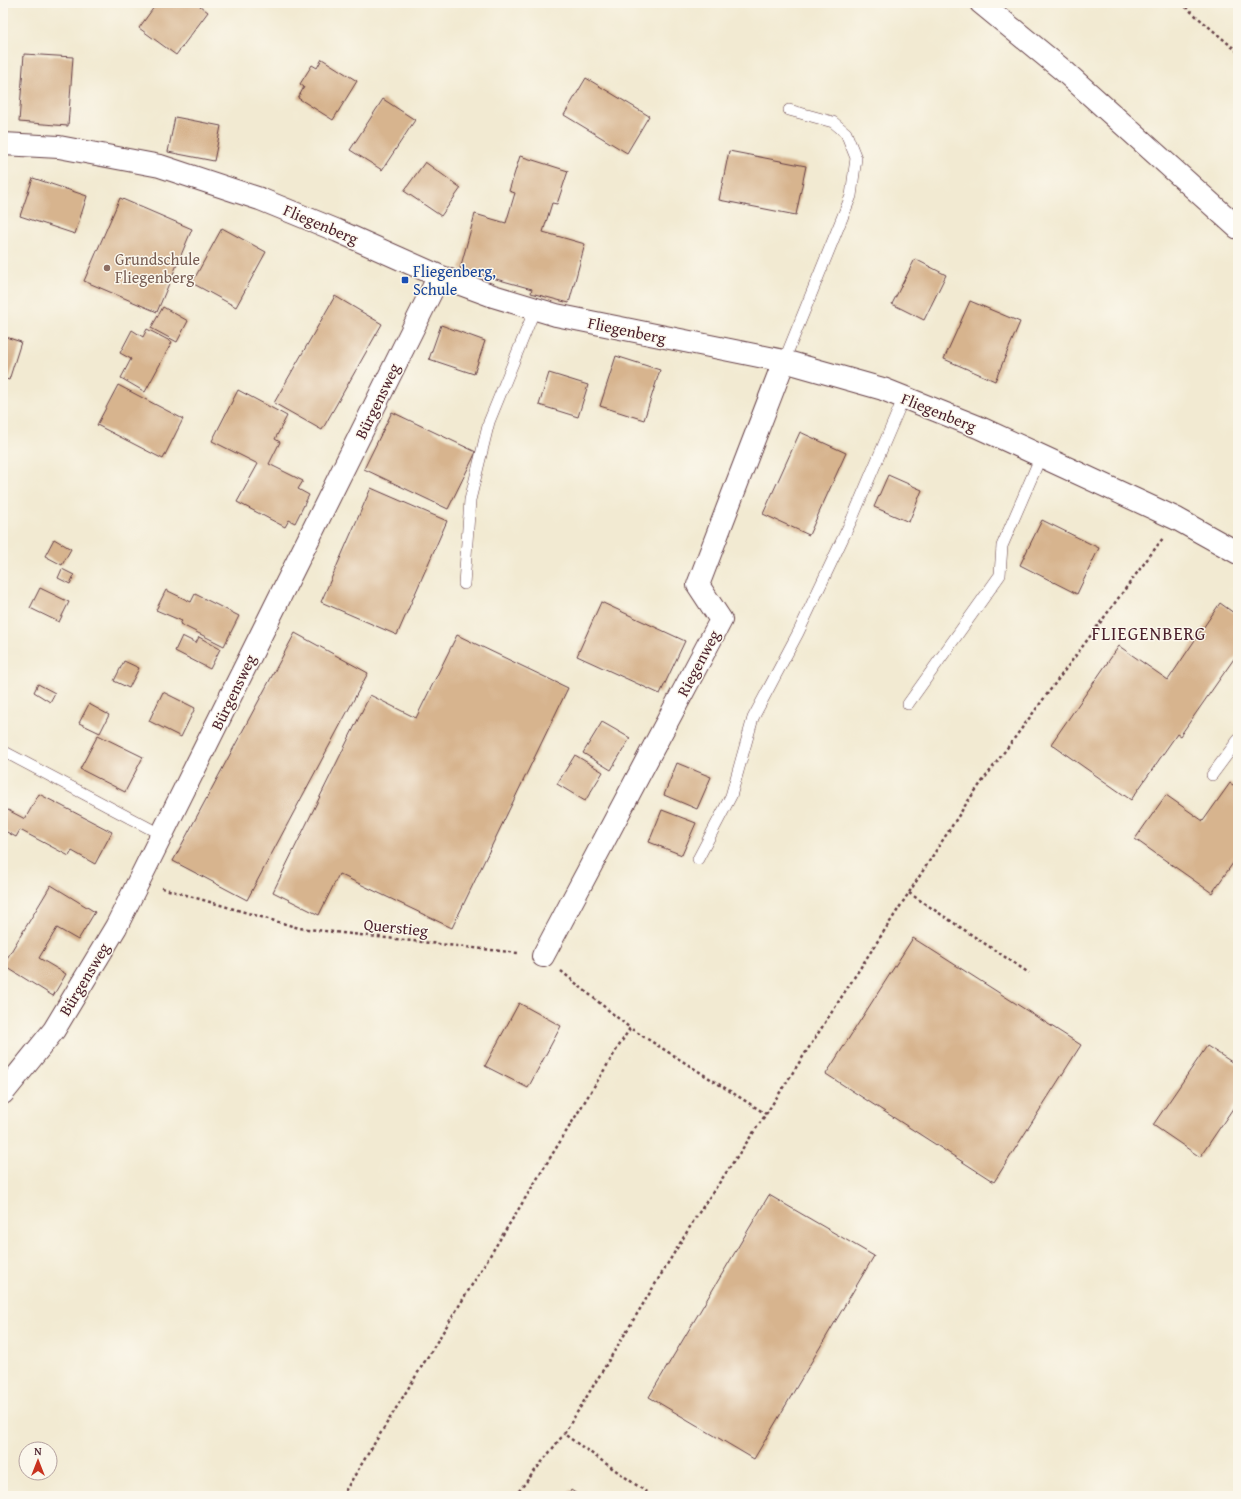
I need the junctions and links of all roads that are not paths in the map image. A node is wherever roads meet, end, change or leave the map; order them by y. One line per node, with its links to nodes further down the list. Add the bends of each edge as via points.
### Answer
1 (981, 3): 4 (street, via 1064,71)
2 (789, 110): 7 (lane, via 833,122 846,133 856,158 851,196)
3 (3, 144): 5 (street, Fliegenberg, via 59,147 160,166 260,199)
4 (1238, 228)
5 (439, 276): 6 (street, Fliegenberg); 16 (street, Bürgensweg)
6 (535, 309): 7 (street, Fliegenberg, via 634,332); 11 (lane, via 488,422 470,500)
7 (784, 361): 8 (street, Fliegenberg); 18 (street, Riegenweg, via 698,585 721,620)
8 (904, 397): 9 (street, Fliegenberg); 17 (lane, via 852,519 802,626 753,718 731,796)
9 (1041, 456): 10 (street, Fliegenberg, via 1177,519); 12 (lane, via 1002,546 1000,575)
10 (1238, 553)
11 (464, 584)
12 (908, 704)
13 (1238, 740): 15 (lane)
14 (3, 751): 16 (lane)
15 (1212, 775)
16 (162, 835): 19 (street, Bürgensweg, via 116,927 54,1030)
17 (698, 859)
18 (543, 956)
19 (3, 1093)

